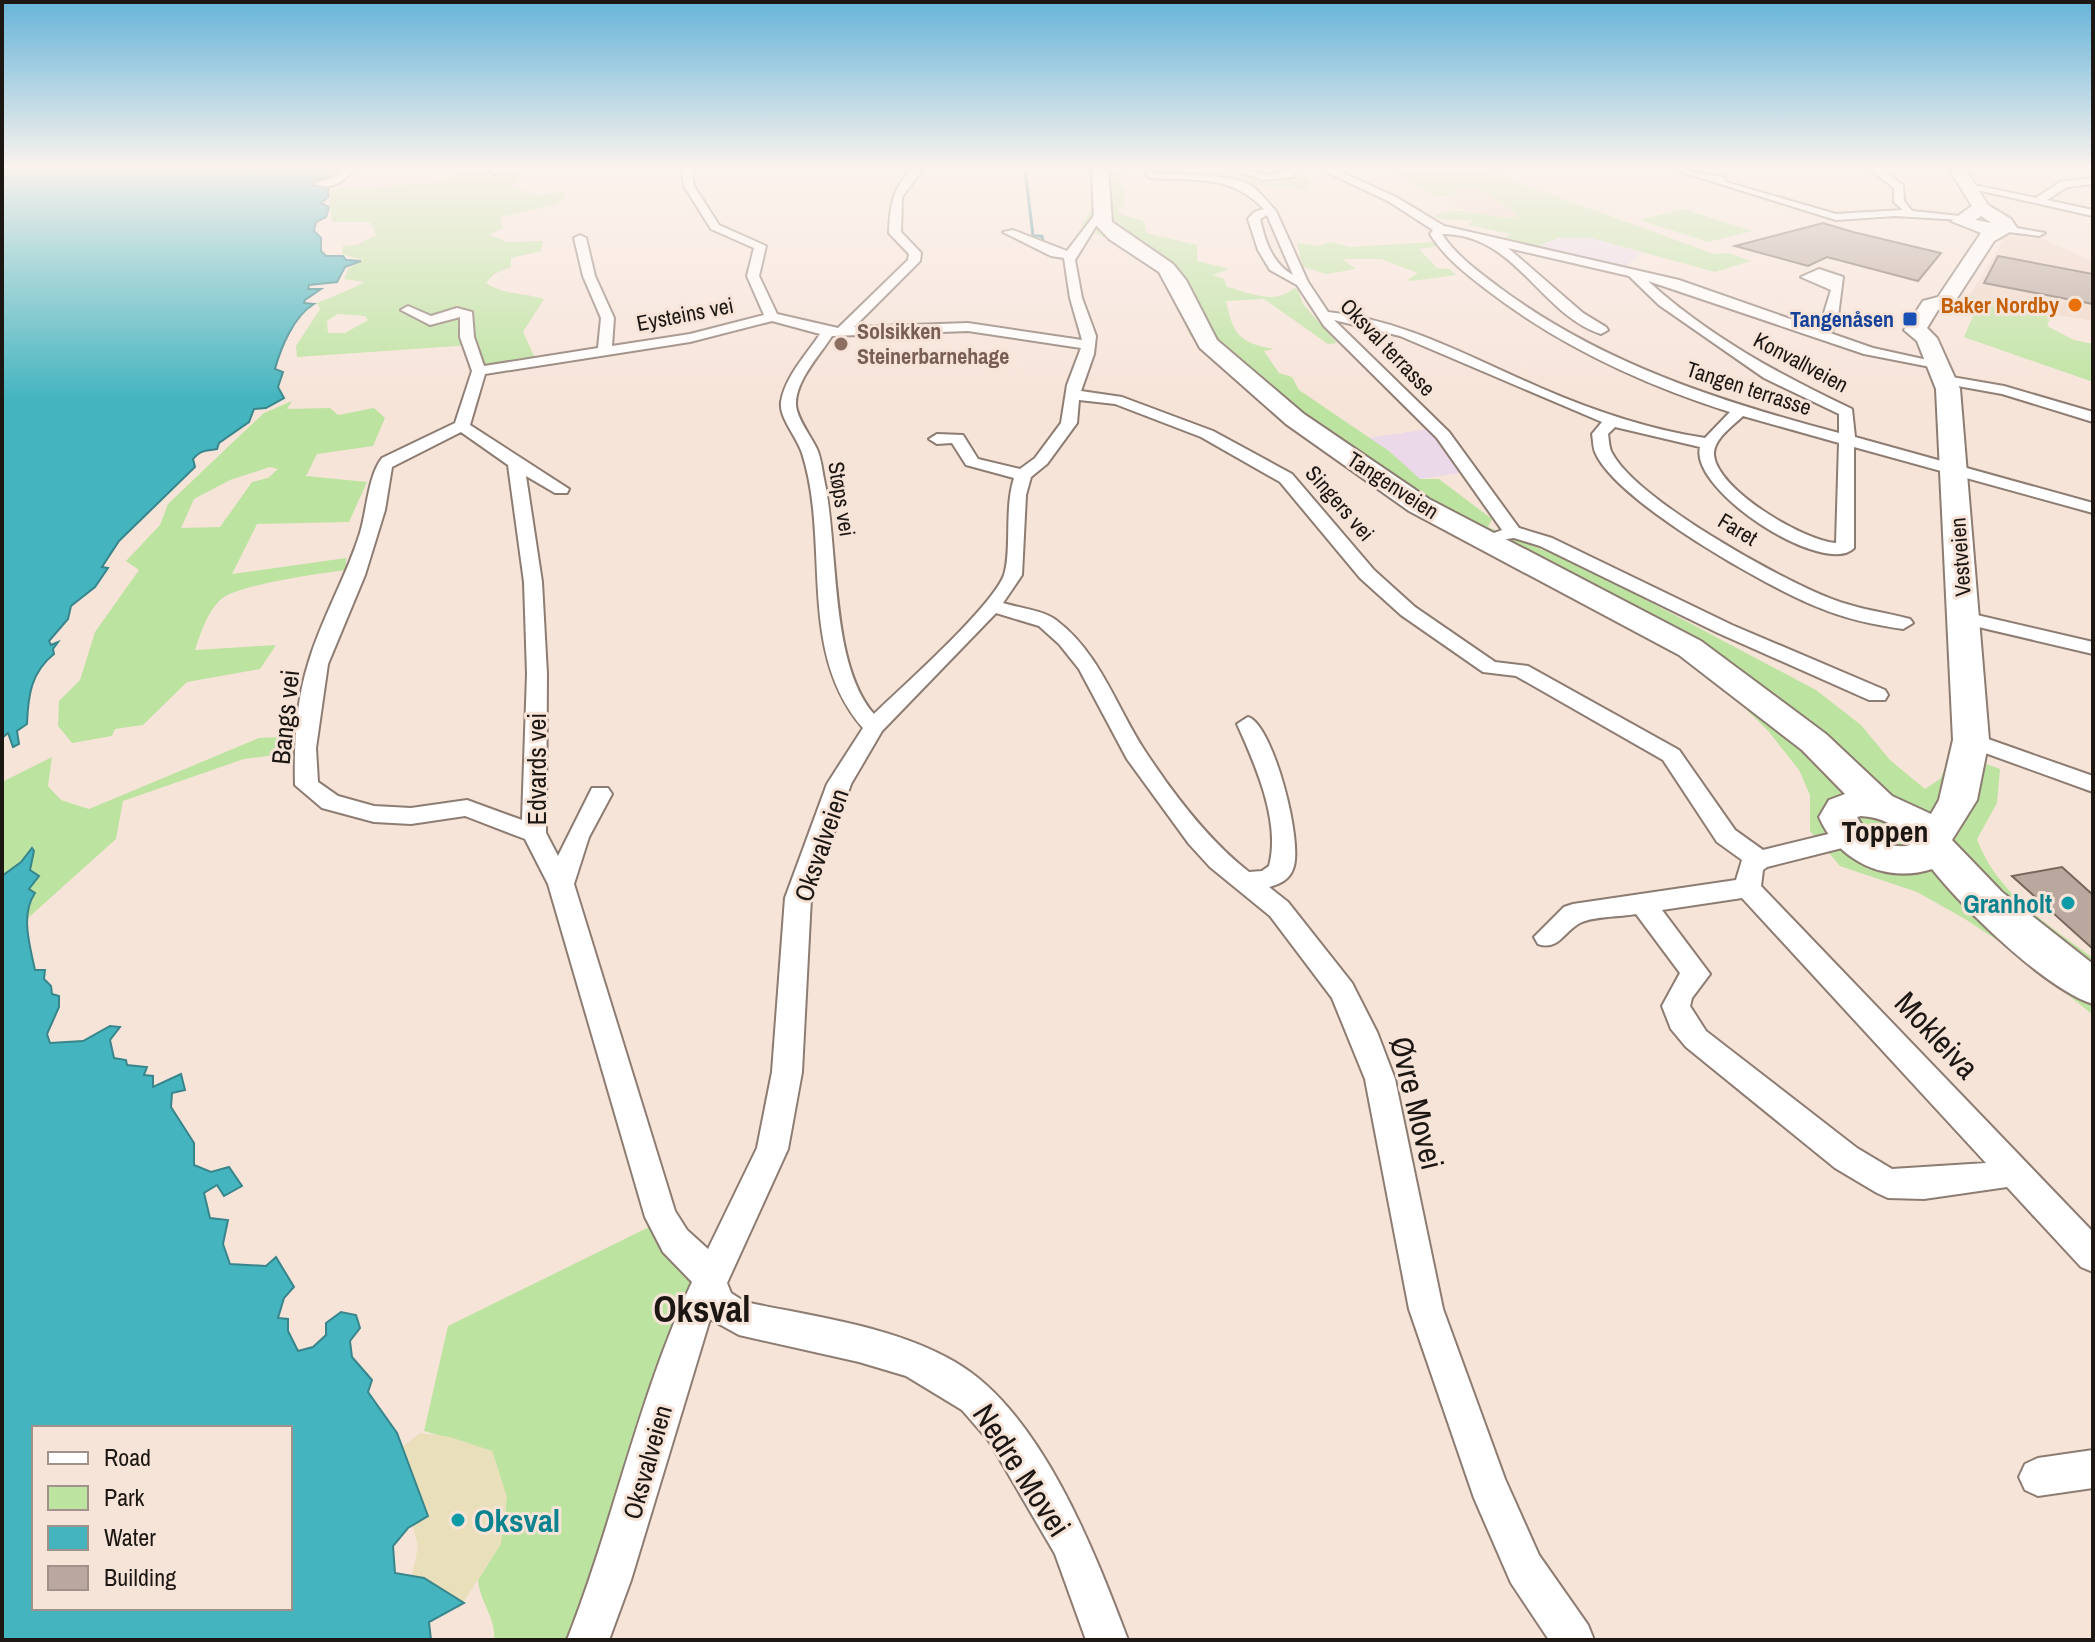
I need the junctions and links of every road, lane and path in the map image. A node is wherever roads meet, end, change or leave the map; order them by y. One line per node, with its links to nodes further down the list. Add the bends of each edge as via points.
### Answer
1 (582, 246): 24 (street, via 589,277 610,322)
2 (759, 246): 19 (street, via 753,276)
3 (909, 246): 21 (street, via 914,261)
4 (1039, 246): 5 (street, via 1055,253)
5 (1070, 246)
6 (1087, 246): 23 (street, via 1071,278)
7 (1114, 246): 41 (main road, Tangenveien, via 1171,274 1203,336 1250,383 1385,483)
8 (1264, 246): 15 (street, via 1278,273)
9 (1286, 246): 15 (street, Oksval terrasse)
10 (1445, 246): 28 (street, Tangen terrasse, via 1530,315 1610,358)
11 (1500, 246): 20 (street, via 1578,316)
12 (1515, 246): 14 (street)
13 (1974, 246): 25 (main road, via 1945,302 1955,310 1940,334)
14 (1631, 272): 22 (street); 33 (street, Konvallveien, via 1664,302 1769,375 1841,406 1850,416)
15 (1302, 282): 18 (street, Oksval terrasse)
16 (1837, 288): 22 (street, via 1830,324)
17 (408, 310): 26 (street, via 434,321 465,313)
18 (1323, 315): 30 (street, via 1442,346); 40 (street, Oksval terrasse, via 1443,435)
19 (772, 317): 21 (street, Eysteins vei); 24 (street, Eysteins vei, via 690,338)
20 (1601, 330)
21 (835, 332): 23 (street, Eysteins vei, via 957,326); 49 (street, Støps vei, via 792,387 788,407 810,452 822,509 825,584 839,666 852,702)
22 (1821, 335): 25 (street, via 1884,355)
23 (1089, 345): 27 (street)
24 (604, 350): 26 (street, Eysteins vei)
25 (1937, 361): 29 (street, via 2004,390); 36 (main road, Vestveien)
26 (479, 371): 31 (street)
27 (1073, 395): 37 (street, via 1064,432); 58 (street, Singers vei, via 1117,400 1165,417 1234,447 1286,478 1367,574 1408,611 1490,668 1521,670 1671,755 1726,836)
28 (1738, 412): 33 (street, Tangen terrasse); 34 (street)
29 (2093, 417)
30 (1611, 421): 34 (street); 44 (street, Faret, via 1600,434 1600,446 1629,482 1663,510 1814,599)
31 (462, 426): 35 (street); 55 (street, Bangs vei, via 384,466 356,575 318,664 305,748 307,785 318,797 343,807 393,817 467,808)
32 (937, 439): 37 (street, via 957,438 972,462)
33 (1848, 442): 34 (street, Konvallveien, via 1846,545 1836,550 1794,535 1731,495 1708,467); 36 (street, Tangen terrasse)
34 (1707, 443)
35 (516, 463): 38 (street); 55 (street, Edvards vei, via 533,582)
36 (1953, 467): 39 (street, Tangen terrasse); 43 (main road, Vestveien)
37 (1023, 475): 42 (street, Oksvalveien, via 1013,575)
38 (561, 489)
39 (2093, 508)
40 (1513, 532): 41 (street); 46 (street, via 1546,542)
41 (1489, 543): 47 (main road, Tangenveien, via 1690,648)
42 (992, 606): 49 (street, Oksvalveien); 59 (street, Øvre Movei, via 1046,622 1066,640 1088,667 1161,790 1219,861)
43 (1964, 618): 45 (street); 50 (main road, Vestveien)
44 (1903, 623)
45 (2093, 648)
46 (1877, 695)
47 (1780, 717): 54 (main road, Tangenveien); 56 (main road, Tangenveien, via 1834,795)
48 (1248, 724): 59 (street, via 1281,824 1285,855 1276,875)
49 (874, 727): 68 (street, Oksvalveien, via 839,784 798,898 782,1110 758,1184)
50 (1971, 740): 51 (main road, Vestveien); 52 (street)
51 (1962, 780): 54 (main road, via 1922,799); 57 (main road, Vestveien, via 1949,818)
52 (2093, 784)
53 (600, 794): 60 (street, via 577,837)
54 (1881, 805): 56 (main road, via 1849,806); 57 (main road, Tangenveien, via 1915,821)
55 (534, 833): 60 (street, Edvards vei)
56 (1854, 836): 57 (main road, via 1893,860 1918,860 1931,851); 58 (street); 64 (main road)
57 (1932, 841): 64 (main road, via 1965,882)
58 (1759, 860): 61 (street, via 1751,866)
59 (1249, 881): 73 (street, Øvre Movei, via 1305,940 1342,991 1363,1032 1388,1113 1426,1309 1513,1546)
60 (561, 884): 68 (street, Edvards vei, via 661,1217 675,1241 702,1266)
61 (1748, 888): 62 (street); 66 (street, Mokleiva)
62 (1644, 906): 63 (street, via 1573,914); 66 (street, via 1696,974 1676,994 1681,1023 1846,1158 1888,1183 1924,1184)
63 (1547, 937)
64 (2034, 944): 65 (main road)
65 (2093, 987)
66 (2011, 1171): 67 (street, Mokleiva)
67 (2093, 1256)
68 (709, 1287): 71 (street, Oksvalveien, via 669,1387); 72 (street, Nedre Movei, via 719,1305 739,1318 911,1360 975,1397 1002,1428 1071,1543)
69 (2093, 1469): 70 (street)
70 (2038, 1477)
71 (588, 1640)
72 (1107, 1640)
73 (1573, 1640)

